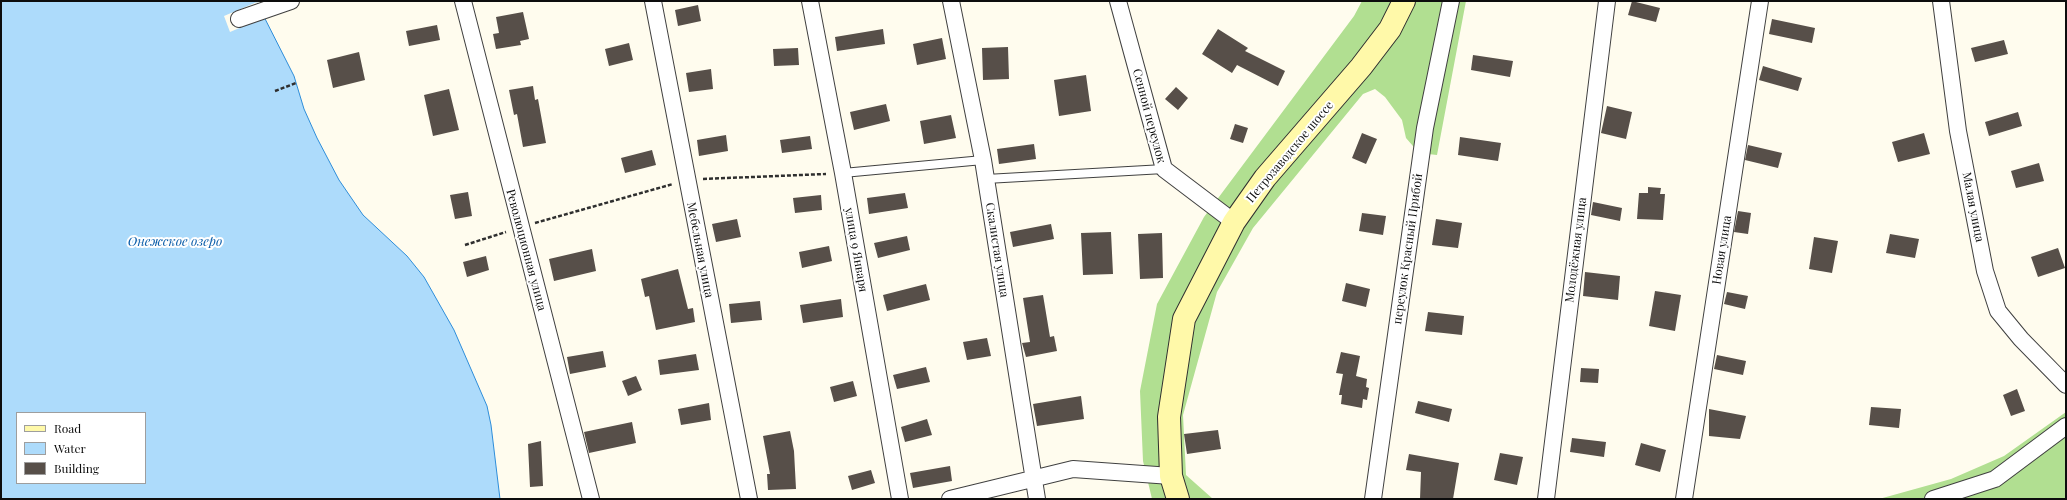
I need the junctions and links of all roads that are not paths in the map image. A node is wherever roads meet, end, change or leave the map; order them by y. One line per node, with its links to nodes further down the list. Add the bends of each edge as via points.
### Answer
1 (291, 1): 12 (street)
2 (463, 1): 22 (street, Революционная улица)
3 (653, 1): 23 (street, Мебельная улица)
4 (810, 1): 15 (street, улица 9 Января)
5 (952, 1): 13 (street, Скалистая улица)
6 (1118, 1): 14 (street, Сенной переулок)
7 (1404, 1): 17 (main road, Петрозаводское шоссе, via 1390,28 1361,67 1265,178)
8 (1451, 1): 28 (street, переулок Красный Прибой, via 1425,128)
9 (1607, 1): 29 (street, Молодёжная улица)
10 (1760, 1): 30 (street, Новая улица)
11 (1941, 1): 18 (street, Малая улица, via 1958,131 1985,271 1998,312)
12 (239, 19)
13 (983, 160): 15 (lane); 16 (street, Скалистая улица)
14 (1164, 169): 16 (lane); 17 (street, Сенной переулок)
15 (843, 173): 24 (street, улица 9 Января)
16 (986, 179): 21 (street, Скалистая улица)
17 (1234, 222): 20 (main road, Петрозаводское шоссе, via 1184,319 1169,417)
18 (2066, 385)
19 (2066, 426): 31 (street, via 1995,479)
20 (1171, 476): 21 (street, via 1073,469); 27 (main road, Петрозаводское шоссе)
21 (1033, 480): 25 (street); 26 (street, Скалистая улица)
22 (591, 499)
23 (749, 499)
24 (900, 499)
25 (950, 499)
26 (1036, 499)
27 (1178, 499)
28 (1373, 499)
29 (1546, 499)
30 (1684, 499)
31 (1933, 499)

